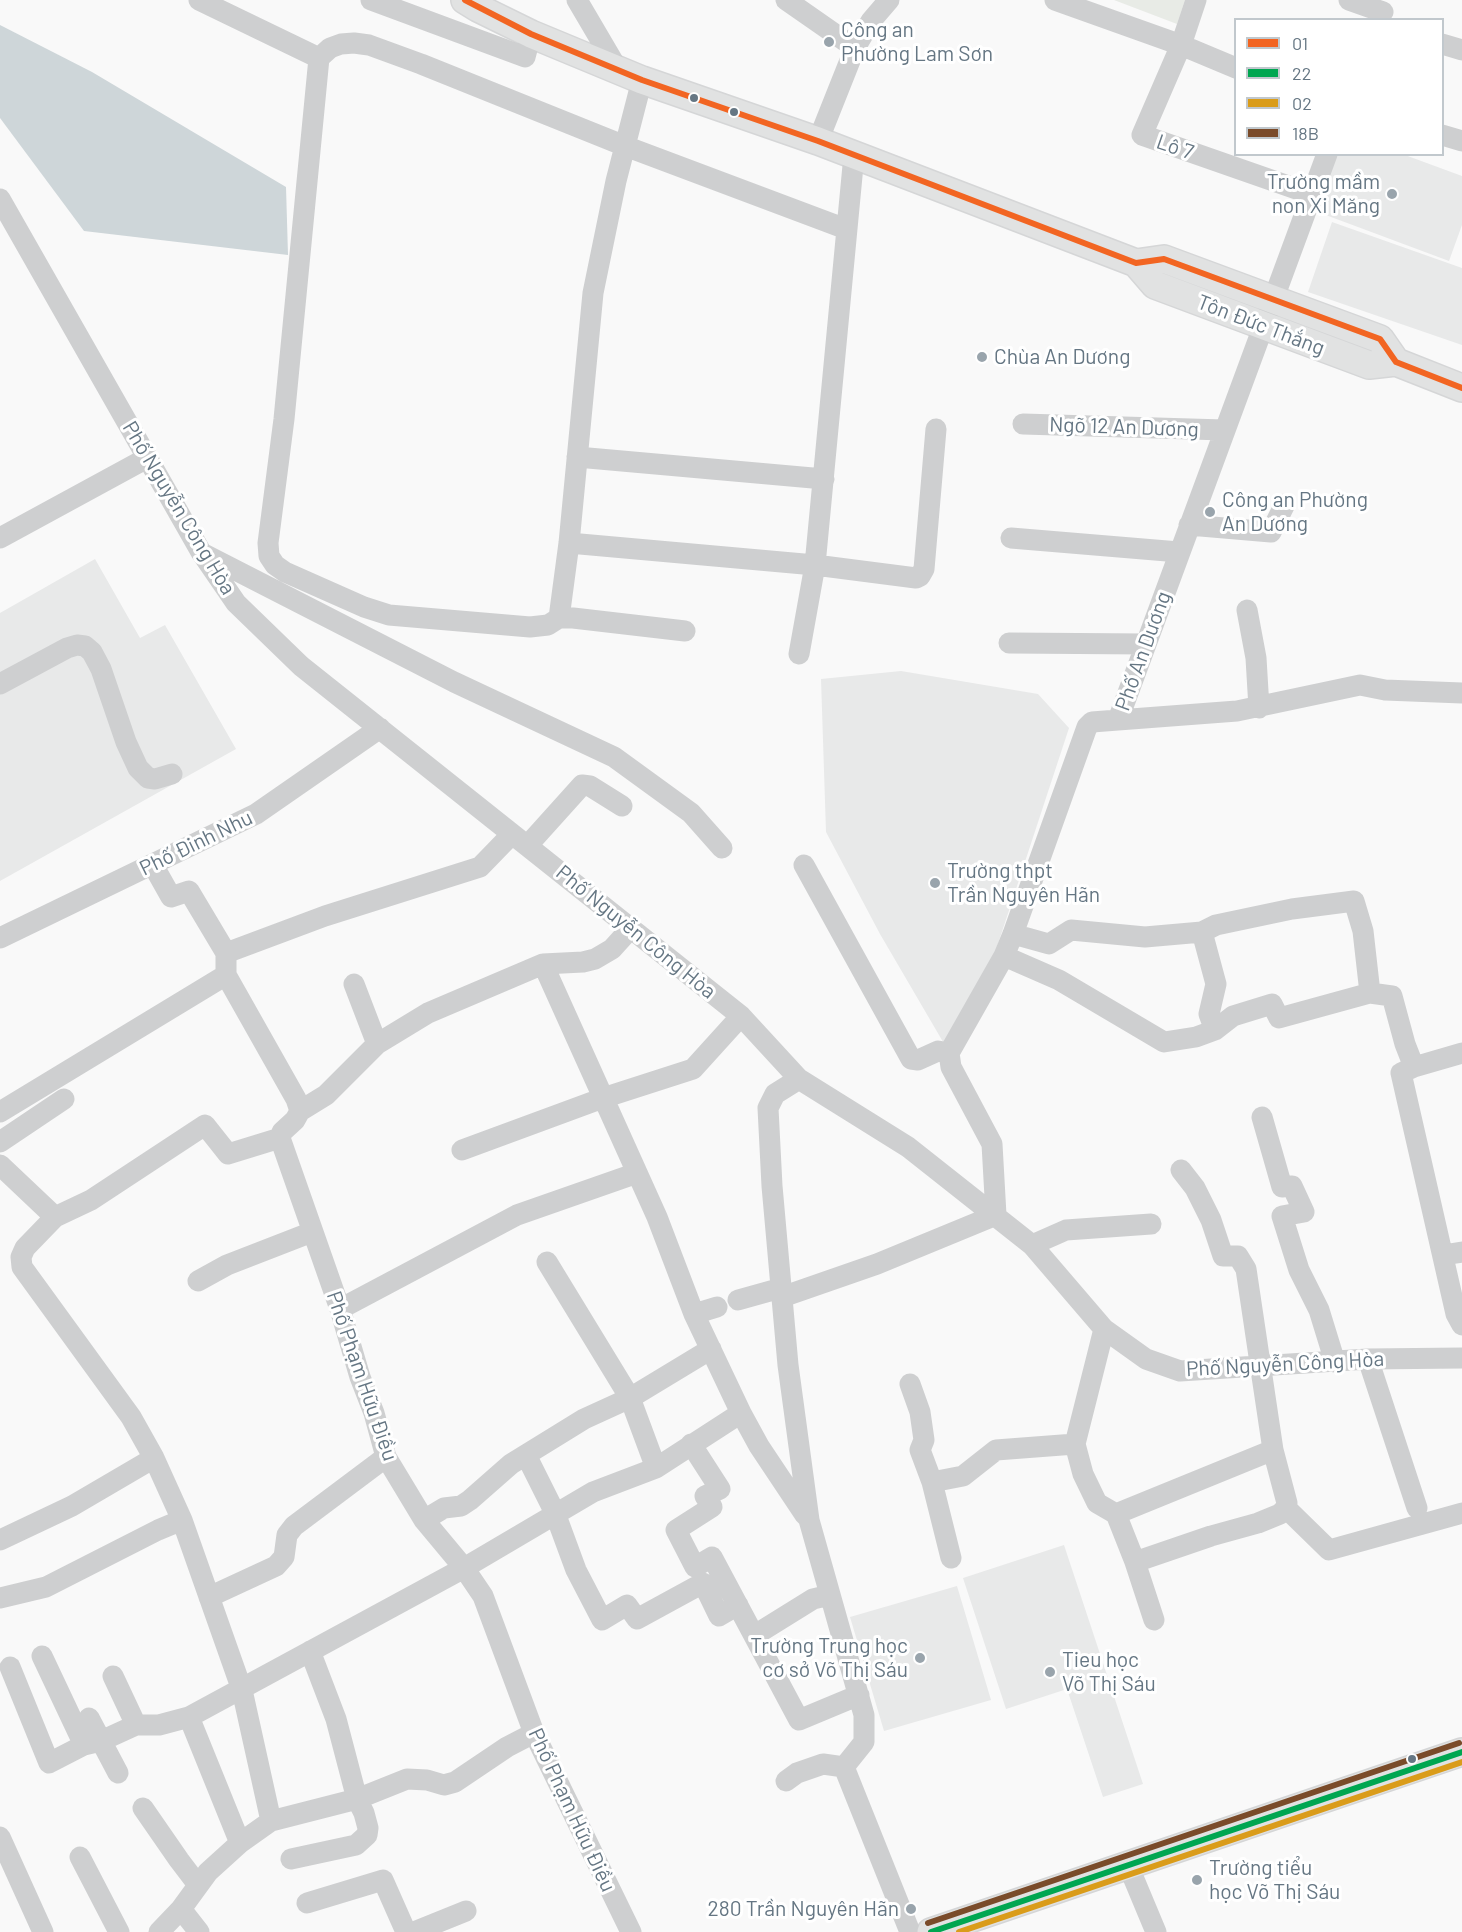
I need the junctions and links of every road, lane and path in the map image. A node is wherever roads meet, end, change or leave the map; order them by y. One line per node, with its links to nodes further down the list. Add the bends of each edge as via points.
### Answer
1 (199, 0): 16 (street)
2 (371, 0): 11 (street, via 525,57)
3 (465, 0): 11 (main road, Tôn Đức Thắng)
4 (577, 0): 18 (street)
5 (786, 0): 14 (street)
6 (889, 0): 14 (street)
7 (1055, 0): 13 (street)
8 (1196, 0): 13 (street, Lô 7)
9 (1349, 0): 10 (street)
10 (1384, 11)
11 (531, 34): 18 (main road, Tôn Đức Thắng)
12 (1444, 44): 15 (street)
13 (1181, 45): 17 (street); 26 (street, Lô 7, via 1142,135)
14 (855, 48): 21 (street)
15 (1462, 50)
16 (319, 58): 23 (street, via 340,44 369,45); 49 (street, via 269,556 285,572 364,608 389,615 530,627 548,625)
17 (1234, 67)
18 (617, 68): 19 (main road, Tôn Đức Thắng)
19 (642, 80): 21 (main road, Tôn Đức Thắng); 23 (street)
20 (1444, 135): 22 (street)
21 (818, 141): 24 (main road, Tôn Đức Thắng)
22 (1462, 141)
23 (625, 146): 28 (street); 37 (street, via 593,292)
24 (854, 155): 28 (street); 29 (main road, Tôn Đức Thắng)
25 (1326, 156): 26 (street, Phố An Dương)
26 (1311, 194): 30 (street, Phố An Dương)
27 (0, 199): 38 (street, Phố Nguyễn Công Hòa)
28 (846, 229): 39 (street)
29 (1136, 263): 30 (main road, Tôn Đức Thắng, via 1164,259); 31 (main road, Tôn Đức Thắng, via 1155,285)
30 (1273, 298): 31 (street, Phố An Dương); 32 (main road, Tôn Đức Thắng, via 1380,339)
31 (1263, 325): 32 (main road, Tôn Đức Thắng, via 1369,365); 36 (street, Phố An Dương)
32 (1396, 362): 33 (main road, Tôn Đức Thắng)
33 (1462, 388)
34 (1023, 424): 36 (street, Ngõ 12 An Dương)
35 (936, 429): 47 (street, via 924,569 920,576)
36 (1224, 430): 41 (street, Phố An Dương)
37 (577, 457): 39 (street); 44 (street)
38 (147, 458): 42 (street); 45 (street, Phố Nguyễn Công Hòa)
39 (824, 479): 47 (street)
40 (1285, 504): 41 (street, via 1271,532)
41 (1189, 525): 46 (street, Phố An Dương)
42 (0, 538)
43 (1011, 538): 46 (street)
44 (569, 543): 47 (street); 49 (street)
45 (201, 552): 58 (street, Phố Nguyễn Công Hòa, via 236,603 301,666); 62 (street, via 454,682 614,757 691,813)
46 (1179, 552): 52 (street, Phố An Dương)
47 (815, 565): 53 (street)
48 (1247, 610): 56 (street, via 1256,658)
49 (559, 618): 50 (street)
50 (685, 631)
51 (1009, 643): 52 (street)
52 (1146, 644): 57 (street, Phố An Dương)
53 (799, 654)
54 (0, 684): 59 (street, via 67,648 86,646 101,669 138,768 148,778)
55 (1462, 693): 56 (street, via 1385,690 1360,685)
56 (1259, 708): 57 (street)
57 (1118, 720): 67 (street, Phố An Dương, via 1092,722 1087,727)
58 (380, 728): 61 (street, Phố Nguyễn Công Hòa); 63 (street, Phố Đinh Nhu, via 256,814)
59 (172, 774)
60 (622, 806): 61 (street, via 582,785)
61 (520, 839): 65 (street, Phố Nguyễn Công Hòa); 69 (street, via 480,867 325,916)
62 (722, 849)
63 (153, 864): 68 (street, Phố Đinh Nhu); 69 (street, via 171,897 189,891)
64 (804, 866): 78 (street, via 911,1059 938,1051)
65 (631, 928): 71 (street, via 612,949 596,959); 75 (street, Phố Nguyễn Công Hòa)
66 (1202, 932): 67 (street, via 1145,937 1071,930 1049,944); 74 (street, via 1216,925 1292,909 1354,901 1363,931); 76 (street, via 1216,984 1209,1014)
67 (1013, 934): 70 (street, Phố An Dương)
68 (0, 938)
69 (226, 953): 72 (street)
70 (1004, 956): 76 (street, via 1059,980 1164,1042); 78 (street, Phố An Dương)
71 (543, 964): 77 (street, via 428,1013); 82 (street)
72 (226, 975): 84 (street); 85 (street)
73 (354, 984): 77 (street)
74 (1370, 993): 76 (street, via 1279,1018 1272,1004 1233,1016); 80 (street, via 1392,996)
75 (741, 1016): 81 (street, Phố Nguyễn Công Hòa); 82 (street, via 693,1069)
76 (1215, 1030)
77 (377, 1044): 84 (street, via 326,1095)
78 (949, 1053): 93 (street, via 951,1066 992,1144)
79 (1462, 1053): 80 (street)
80 (1414, 1067): 98 (street, via 1401,1073)
81 (799, 1079): 93 (street, Phố Nguyễn Công Hòa, via 908,1147); 101 (street, via 775,1094 768,1108)
82 (603, 1098): 89 (street); 92 (street)
83 (64, 1099): 88 (street)
84 (300, 1111): 87 (street)
85 (0, 1112)
86 (1262, 1117): 111 (street, via 1282,1186 1292,1186 1304,1212 1282,1216)
87 (280, 1138): 94 (street, via 228,1154 205,1125 92,1200); 96 (street, Phố Phạm Hữu Điều)
88 (0, 1142)
89 (462, 1149)
90 (0, 1165): 94 (street)
91 (1181, 1170): 112 (street, via 1211,1220 1223,1256 1238,1257 1246,1269)
92 (637, 1173): 104 (street, via 517,1215); 105 (street)
93 (996, 1215): 97 (street, Phố Nguyễn Công Hòa); 101 (street, via 877,1264)
94 (56, 1217): 121 (street, via 25,1248 22,1267 131,1417)
95 (1151, 1224): 97 (street, via 1066,1230)
96 (312, 1232): 100 (street, via 227,1265); 104 (street, Phố Phạm Hữu Điều)
97 (1032, 1245): 107 (street, Phố Nguyễn Công Hòa)
98 (1453, 1253): 106 (street)
99 (547, 1262): 114 (street)
100 (198, 1281)
101 (782, 1292): 102 (street); 131 (street)
102 (738, 1300)
103 (717, 1307): 105 (street)
104 (340, 1310): 120 (street, Phố Phạm Hữu Điều)
105 (694, 1314): 108 (street)
106 (1460, 1317)
107 (1104, 1329): 112 (street, Phố Nguyễn Công Hòa, via 1146,1359 1180,1371); 117 (street)
108 (711, 1349): 114 (street); 115 (street)
109 (1462, 1358): 110 (street, Phố Nguyễn Công Hòa)
110 (1368, 1359): 111 (street, Phố Nguyễn Công Hòa); 125 (street)
111 (1335, 1362): 112 (street, Phố Nguyễn Công Hòa)
112 (1260, 1365): 118 (street)
113 (910, 1384): 123 (street, via 920,1412 924,1440 920,1450)
114 (630, 1398): 119 (street, via 584,1419); 122 (street)
115 (741, 1413): 116 (street); 131 (street)
116 (691, 1444): 122 (street); 139 (street, via 720,1489 705,1496 712,1507 676,1530 695,1567 712,1557)
117 (1075, 1444): 123 (street, via 996,1450 963,1476); 127 (street, via 1097,1503)
118 (1273, 1450): 124 (street); 127 (street)
119 (526, 1455): 126 (street); 130 (street, via 461,1506 444,1508)
120 (386, 1456): 130 (street, Phố Phạm Hữu Điều); 137 (street, via 294,1526 284,1557 276,1566)
121 (154, 1458): 129 (street); 132 (street, via 65,1510)
122 (656, 1468): 126 (street, via 593,1492)
123 (932, 1482): 133 (street)
124 (1286, 1508): 128 (street, via 1329,1550); 134 (street, via 1258,1523)
125 (1417, 1508)
126 (555, 1513): 135 (street); 139 (street, via 576,1570 602,1620 627,1605 637,1619 703,1583 719,1616)
127 (1116, 1514): 134 (street)
128 (1462, 1514)
129 (182, 1520): 137 (street); 138 (street, via 46,1587)
130 (424, 1520): 135 (street, Phố Phạm Hữu Điều)
131 (809, 1520): 136 (street)
132 (0, 1540)
133 (951, 1558)
134 (1135, 1562): 140 (street)
135 (464, 1568): 142 (street); 151 (street, Phố Phạm Hữu Điều, via 483,1596)
136 (830, 1595): 141 (street, via 813,1599); 147 (street)
137 (209, 1597): 146 (street)
138 (0, 1598)
139 (738, 1605): 141 (street)
140 (1154, 1620)
141 (755, 1635): 147 (street, via 799,1720)
142 (310, 1651): 146 (street); 157 (street, via 336,1719)
143 (42, 1656): 152 (street)
144 (10, 1667): 152 (street, via 49,1763)
145 (113, 1676): 150 (street)
146 (242, 1690): 148 (street); 159 (street)
147 (859, 1695): 154 (street, via 864,1742)
148 (189, 1717): 150 (street, via 159,1725); 161 (street)
149 (89, 1718): 152 (street)
150 (136, 1725): 152 (street)
151 (534, 1733): 157 (street, via 455,1782 444,1785 406,1779); 175 (street, Phố Phạm Hữu Điều)
152 (93, 1743): 155 (street)
153 (1462, 1752): 164 (main road)
154 (844, 1767): 156 (street, via 823,1764); 176 (street)
155 (118, 1773)
156 (786, 1781)
157 (357, 1799): 159 (street); 163 (street, via 368,1828 363,1841 350,1848)
158 (143, 1808): 165 (street)
159 (271, 1821): 161 (street)
160 (0, 1837): 169 (street)
161 (240, 1843): 165 (street)
162 (80, 1857): 170 (street)
163 (291, 1858)
164 (1128, 1865): 177 (main road); 178 (street)
165 (198, 1885): 167 (street)
166 (307, 1903): 173 (street, via 383,1880)
167 (181, 1910): 171 (street); 172 (street)
168 (466, 1911): 174 (street)
169 (43, 1932)
170 (119, 1932)
171 (159, 1932)
172 (199, 1932)
173 (406, 1932)
174 (414, 1932)
175 (631, 1932)
176 (910, 1932)
177 (931, 1932)
178 (1156, 1932)

